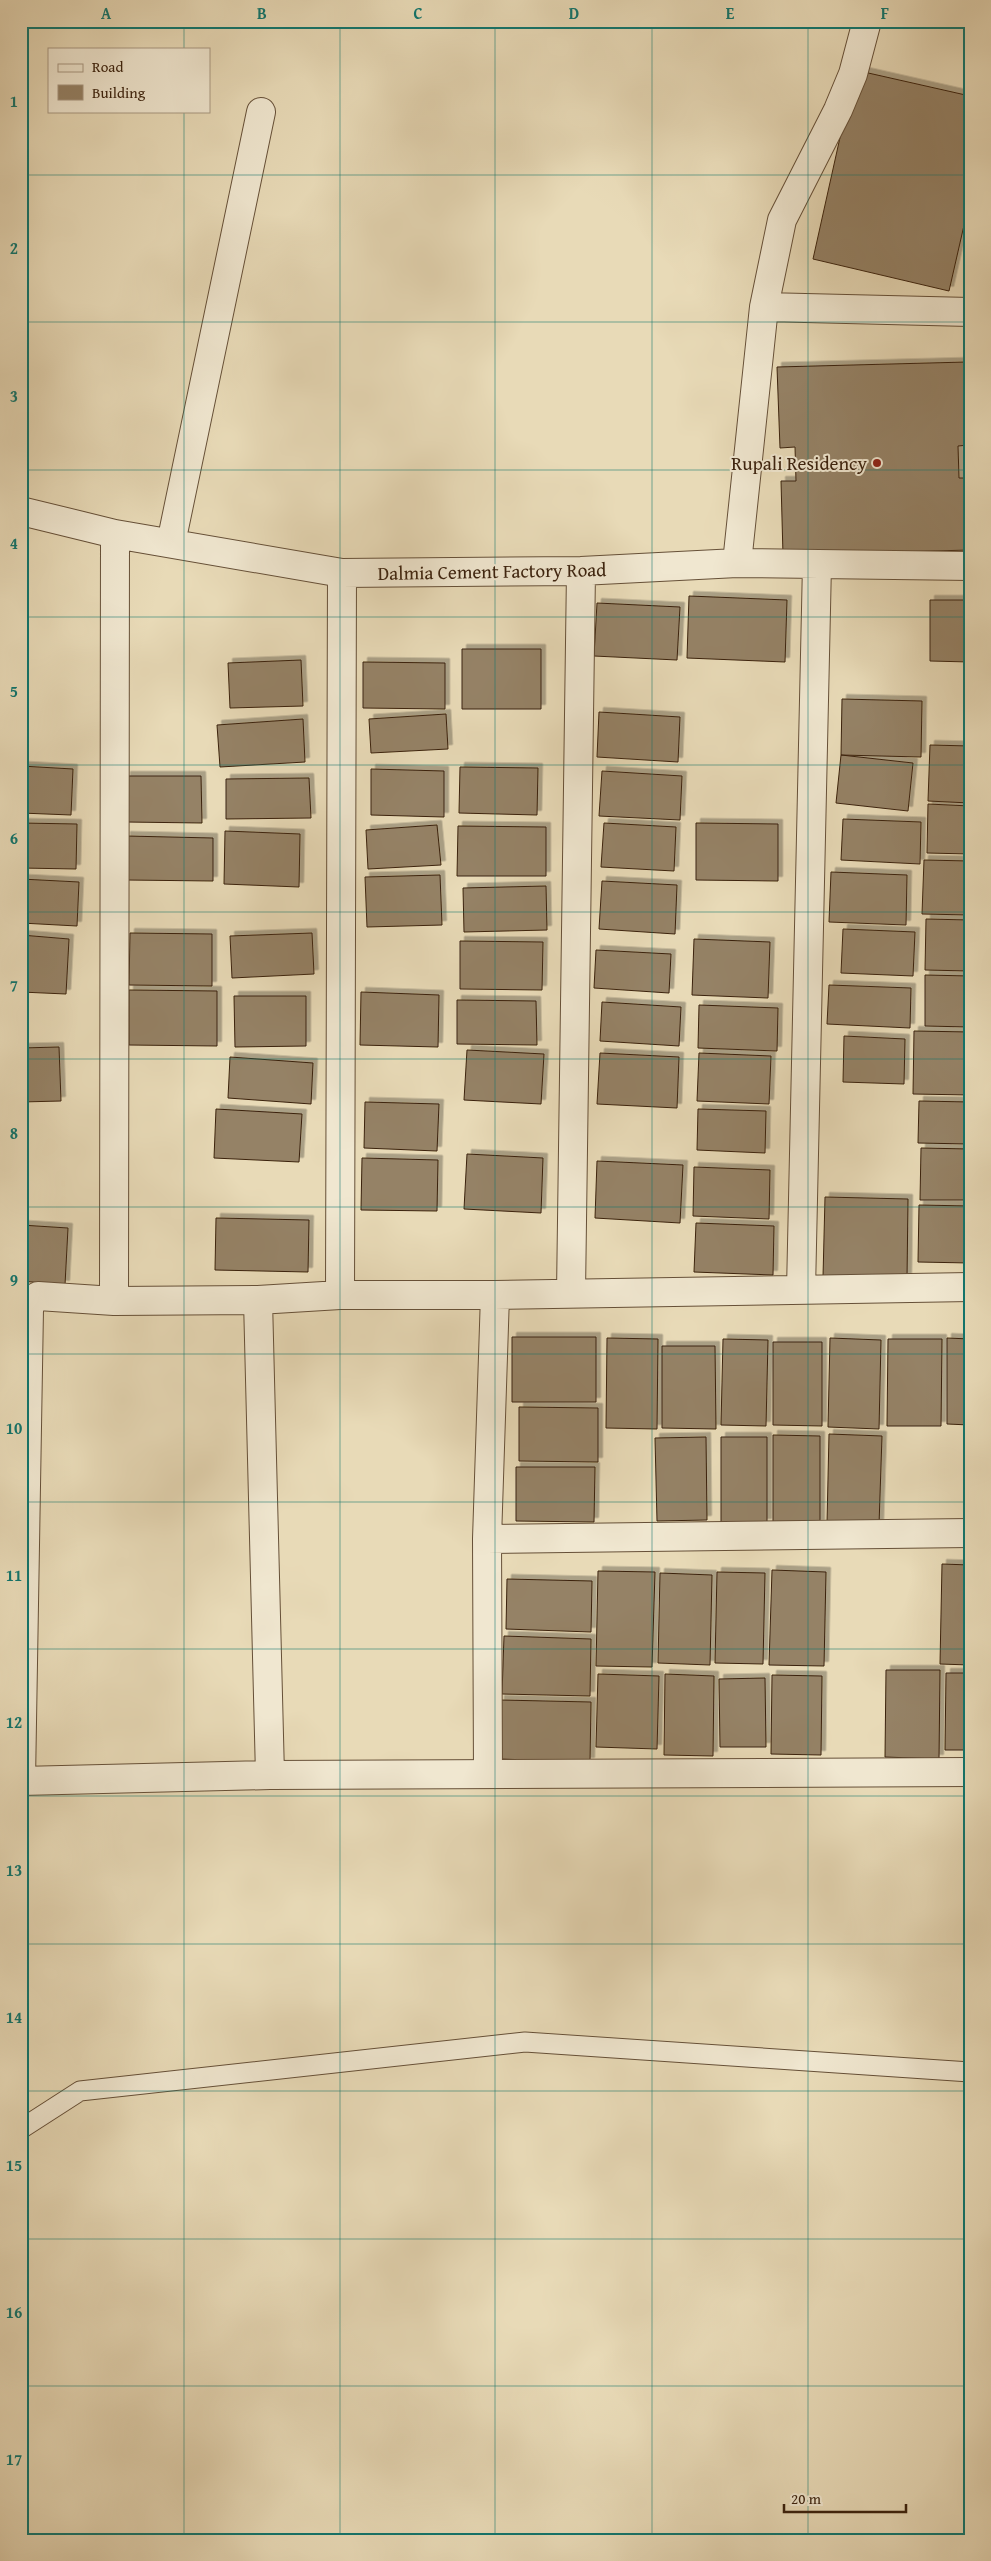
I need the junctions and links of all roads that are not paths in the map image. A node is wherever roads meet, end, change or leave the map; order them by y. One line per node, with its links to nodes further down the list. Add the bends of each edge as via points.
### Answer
1 (867, 21): 3 (street, via 853,74 838,110 782,220)
2 (261, 112): 7 (street)
3 (764, 307): 4 (street); 8 (street)
4 (970, 312)
5 (21, 511): 6 (street, Dalmia Cement Factory Road)
6 (116, 534): 7 (street, Dalmia Cement Factory Road); 19 (street)
7 (171, 543): 12 (street, Dalmia Cement Factory Road)
8 (737, 563): 9 (street, Dalmia Cement Factory Road); 11 (street, Dalmia Cement Factory Road)
9 (817, 564): 10 (street, Dalmia Cement Factory Road); 14 (street)
10 (970, 566)
11 (581, 571): 12 (street, Dalmia Cement Factory Road); 15 (street)
12 (342, 573): 16 (street)
13 (970, 1287): 14 (street)
14 (801, 1290): 15 (street)
15 (571, 1293): 17 (street)
16 (340, 1295): 17 (street); 18 (street)
17 (496, 1296): 21 (street)
18 (258, 1300): 19 (street); 24 (street)
19 (114, 1301): 24 (street, via 38,1296 32,1300 29,1309 21,1781)
20 (970, 1533): 21 (street)
21 (487, 1539): 23 (street)
22 (970, 1772): 23 (street)
23 (488, 1774): 24 (street)
24 (270, 1775)
25 (970, 2072): 26 (lane, via 525,2042 80,2091)
26 (21, 2129)

